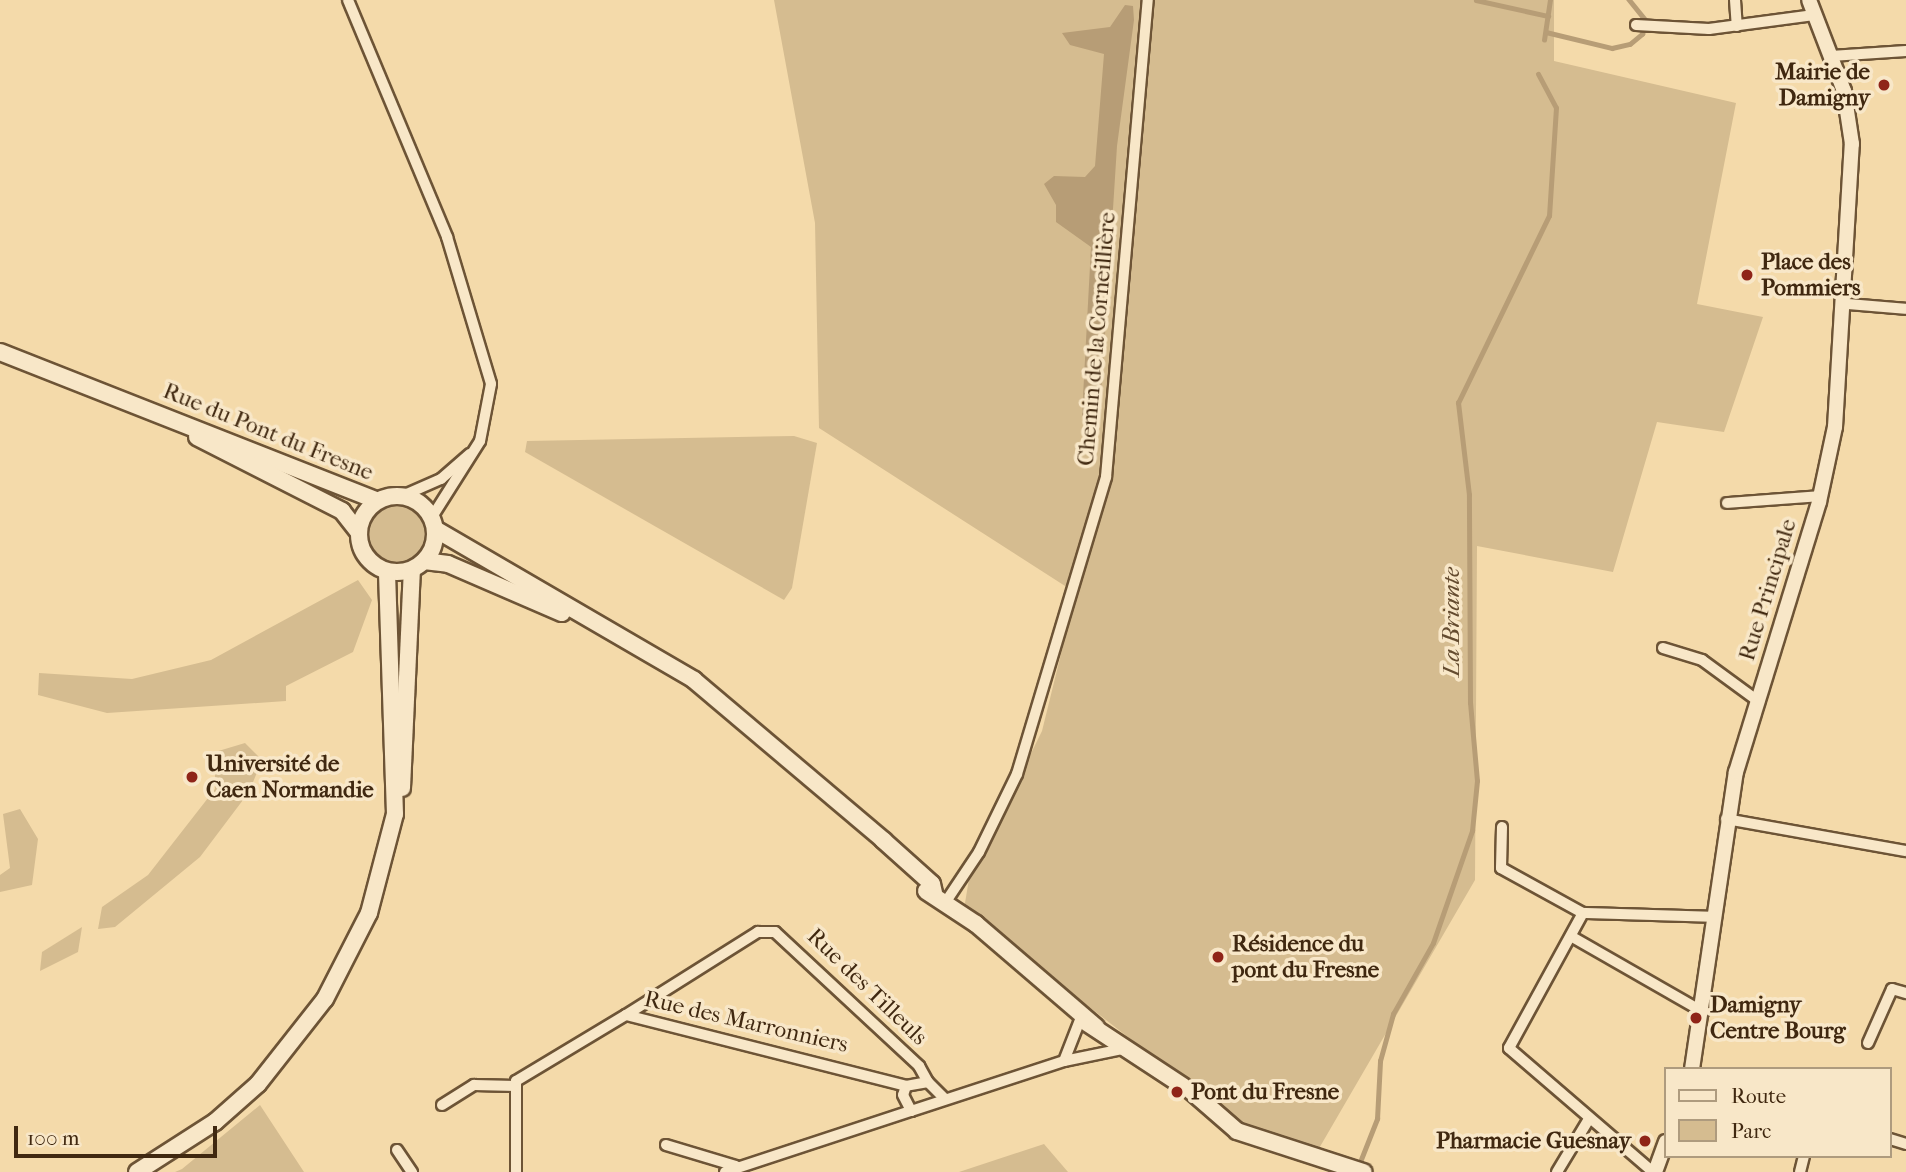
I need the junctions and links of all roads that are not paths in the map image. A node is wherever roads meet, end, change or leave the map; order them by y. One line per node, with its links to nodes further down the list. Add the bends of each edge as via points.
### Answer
1 (348, 0): 14 (street, via 447,237 491,384)
2 (1148, 0): 30 (street, Chemin de la Corneillière, via 1106,477 1017,774 979,852)
3 (1735, 0): 7 (street)
4 (1809, 0): 5 (street)
5 (1814, 15): 7 (street); 9 (street)
6 (1636, 25): 7 (street)
7 (1737, 26)
8 (1906, 51): 9 (street)
9 (1830, 56): 10 (street, Rue Principale, via 1850,120)
10 (1847, 304): 11 (street); 16 (street, Rue Principale, via 1835,427)
11 (1906, 309)
12 (0, 352): 13 (main road, Rue du Pont du Fresne)
13 (143, 406): 17 (main road, Rue du Pont du Fresne); 20 (main road, Rue du Pont du Fresne, via 342,511)
14 (475, 449): 15 (street, via 440,479); 19 (street)
15 (402, 496): 17 (main road); 19 (main road, via 416,500)
16 (1820, 496): 18 (street); 25 (street, Rue Principale)
17 (375, 500): 20 (main road)
18 (1727, 503)
19 (433, 523): 21 (main road); 23 (main road, via 454,545)
20 (359, 533): 22 (main road, via 364,555)
21 (418, 566): 22 (main road); 23 (main road, via 448,564); 26 (main road, via 406,765)
22 (387, 572): 26 (main road)
23 (632, 642): 30 (main road, via 694,680 922,875)
24 (1664, 648): 25 (street, via 1702,660)
25 (1758, 701): 27 (street, Rue Principale)
26 (395, 814): 54 (main road, via 369,913 303,1031 215,1122)
27 (1726, 819): 29 (street); 32 (street, Rue Principale)
28 (1502, 827): 31 (street, via 1501,868)
29 (1906, 851)
30 (944, 901): 37 (main road, via 968,929); 38 (main road)
31 (1583, 913): 32 (street); 33 (street)
32 (1714, 917): 35 (street, Rue Principale)
33 (1574, 938): 35 (street); 49 (street, via 1509,1048)
34 (1906, 993): 39 (street, via 1892,989)
35 (1703, 1012): 42 (street, Rue Principale)
36 (626, 1015): 43 (street, Rue des Tilleuls, via 758,932 775,932 919,1066); 44 (street, Rue des Marronniers, via 518,1078); 45 (street, Rue des Marronniers)
37 (1080, 1020): 38 (main road); 41 (street)
38 (1096, 1027): 40 (main road)
39 (1868, 1043)
40 (1127, 1048): 41 (street); 58 (main road, via 1187,1088 1237,1131)
41 (1064, 1060): 46 (street)
42 (1692, 1067)
43 (928, 1082): 45 (street); 46 (street, Rue des Tilleuls)
44 (516, 1086): 47 (street, via 474,1085); 56 (street)
45 (906, 1086): 48 (street, via 903,1102)
46 (944, 1098): 48 (street)
47 (442, 1105)
48 (911, 1111): 53 (street)
49 (1589, 1119): 59 (street); 60 (street)
50 (666, 1145): 53 (street)
51 (1664, 1147): 60 (street)
52 (397, 1150): 55 (street)
53 (736, 1166): 57 (street)
54 (137, 1172)
55 (412, 1172)
56 (516, 1172)
57 (725, 1172)
58 (1363, 1172)
59 (1557, 1172)
60 (1654, 1172)

